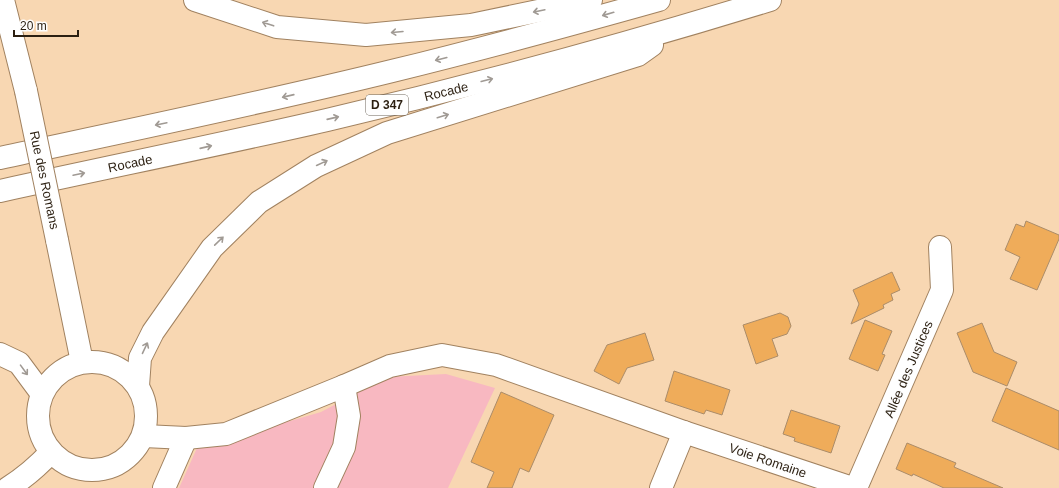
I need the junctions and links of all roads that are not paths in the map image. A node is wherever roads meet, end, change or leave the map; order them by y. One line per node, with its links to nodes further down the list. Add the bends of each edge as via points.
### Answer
1 (3, 0): 11 (main road, Rue des Romans, bridge, via 26,91)
2 (195, 0): 3 (main road, one-way to 2, via 471,25 366,35 277,27)
3 (591, 0)
4 (770, 0): 6 (main road, Rocade / D 347)
5 (645, 1): 7 (main road, D 347, one-way to 7, via 529,37 383,74)
6 (674, 29): 8 (main road, Rocade / D 347, one-way to 6, via 328,119 535,68); 12 (main road, one-way to 6, via 140,358 153,332 212,248 259,202 316,166 386,133 638,55)
7 (0, 158)
8 (0, 191)
9 (940, 247): 24 (main road, Allée des Justices, via 942,290)
10 (0, 354): 14 (main road, one-way to 14, via 19,363)
11 (82, 362): 12 (main road, via 98,361 113,365 127,374); 14 (main road, via 65,368 52,379)
12 (138, 386): 16 (main road, via 145,401 147,419)
13 (344, 386): 15 (main road, Voie Romaine, via 390,366 442,355 496,365); 17 (main road, Voie Romaine, via 226,434); 21 (main road, via 349,416 344,447)
14 (42, 394): 18 (main road, via 38,424)
15 (684, 432): 22 (main road); 23 (main road, Voie Romaine)
16 (144, 436): 17 (main road, Voie Romaine); 18 (main road, via 134,452 119,464 102,470 83,470 66,464)
17 (186, 438): 20 (main road)
18 (51, 452): 19 (main road, via 38,466)
19 (8, 488)
20 (164, 488)
21 (325, 488)
22 (662, 488)
23 (852, 488)
24 (856, 488)

